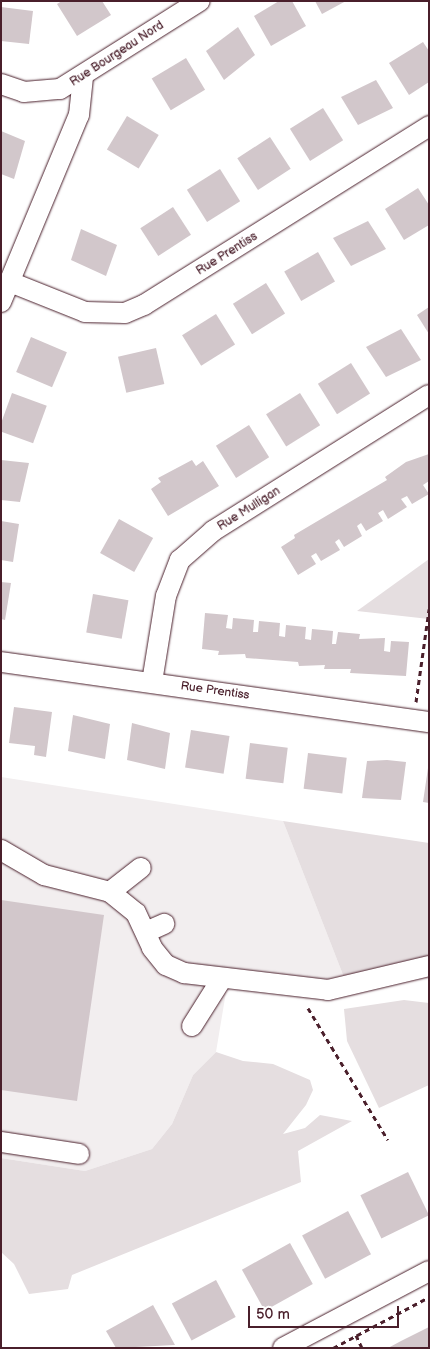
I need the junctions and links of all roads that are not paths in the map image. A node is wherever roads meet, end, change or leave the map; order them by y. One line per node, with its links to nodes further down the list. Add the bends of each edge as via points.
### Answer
1 (200, 1): 2 (street, Rue Bourgeau Nord)
2 (83, 78): 3 (street, Rue Bourgeau Nord, via 44,93); 5 (street, via 79,115)
3 (1, 84)
4 (429, 126): 5 (street, Rue Prentiss, via 144,306 125,313 85,312)
5 (10, 282): 6 (street)
6 (1, 302)
7 (429, 395): 9 (street, Rue Mulligan, via 213,531 180,560 166,596)
8 (1, 662): 9 (street, Rue Prentiss)
9 (152, 682): 10 (street, Rue Prentiss)
10 (421, 721)
11 (1, 850): 13 (street, via 44,875)
12 (141, 868): 13 (street)
13 (110, 892): 15 (street, via 155,928 166,964)
14 (429, 966): 15 (street, via 348,988 306,990)
15 (222, 980): 16 (street)
16 (192, 1026)
17 (1, 1142): 18 (street)
18 (79, 1154)
19 (429, 1271): 20 (street)
20 (283, 1348)

